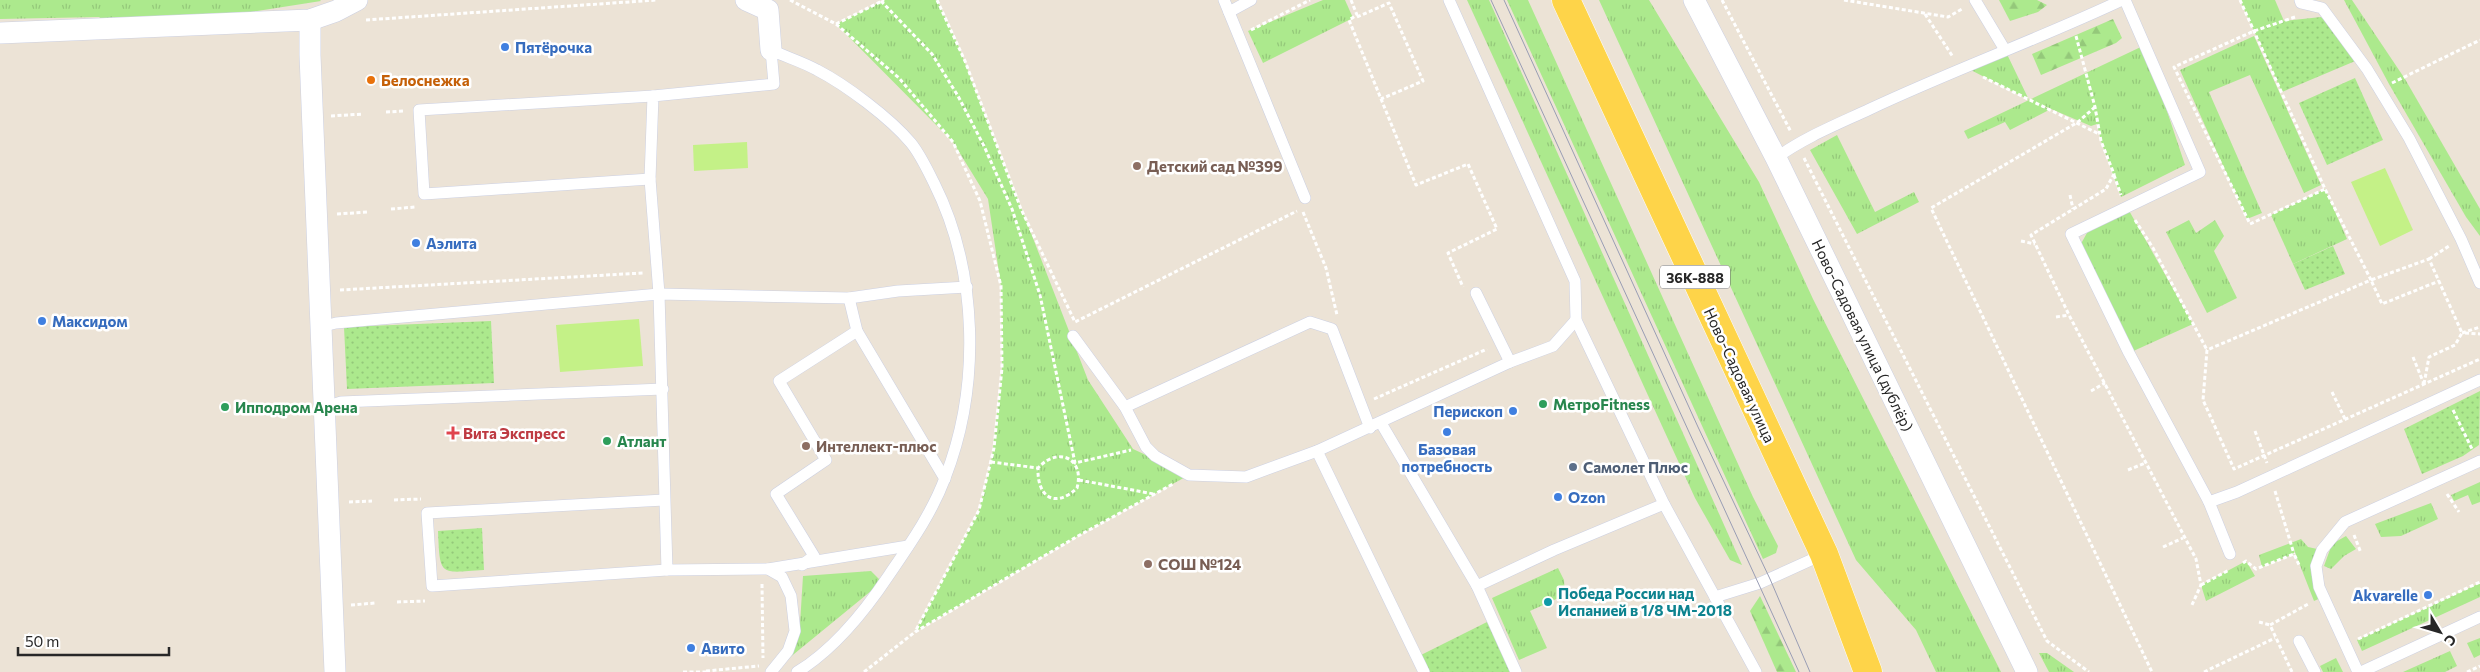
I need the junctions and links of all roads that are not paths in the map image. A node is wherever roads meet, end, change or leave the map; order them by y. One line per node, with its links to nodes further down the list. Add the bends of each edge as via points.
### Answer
1 (357, 0): 12 (street)
2 (746, 0): 14 (street, via 768,10)
3 (1224, 0): 11 (lane)
4 (1251, 0): 11 (lane)
5 (1449, 0): 25 (lane, via 1575,281)
6 (1566, 0): 42 (main road, Ново-Садовая улица / 36К-888)
7 (1694, 0): 17 (street, Ново-Садовая улица (дублёр))
8 (2124, 0): 15 (lane); 39 (lane, via 2200,172 2071,234 2129,353)
9 (2300, 0): 20 (lane, via 2322,8 2367,69 2409,138)
10 (1976, 1): 15 (lane)
11 (1229, 12): 19 (lane)
12 (310, 20): 13 (street); 26 (street)
13 (0, 33)
14 (771, 50): 16 (lane, via 774,84); 21 (lane, via 817,70 891,120 912,144 951,222)
15 (2004, 50): 17 (lane, via 1796,144)
16 (652, 96): 18 (lane); 18 (lane, via 419,110 424,194)
17 (1776, 158): 58 (street, Ново-Садовая улица (дублёр))
18 (650, 179): 22 (lane)
19 (1304, 204)
20 (2480, 283)
21 (967, 287): 24 (lane); 37 (lane, via 968,367 960,428)
22 (659, 294): 24 (lane); 26 (lane); 31 (lane)
23 (1472, 294): 29 (lane)
24 (849, 298): 27 (lane)
25 (1576, 320): 29 (lane, via 1553,346); 40 (lane)
26 (328, 325): 32 (street)
27 (857, 331): 37 (lane); 44 (lane, via 778,381 826,460 776,494 814,556)
28 (1073, 336): 33 (lane)
29 (1510, 362): 34 (lane)
30 (2480, 380): 39 (lane)
31 (663, 389): 32 (lane, via 340,402); 38 (lane)
32 (325, 406): 51 (street)
33 (1125, 407): 34 (lane, via 1310,322 1332,329); 35 (lane, via 1155,456 1189,475 1246,476)
34 (1376, 425): 35 (lane); 47 (lane)
35 (1318, 451): 54 (lane)
36 (2479, 461): 60 (lane, via 2345,522 2322,550 2316,566 2319,587)
37 (945, 479): 41 (lane)
38 (664, 500): 45 (lane); 45 (lane, via 427,513 432,586)
39 (2209, 502): 43 (lane)
40 (1664, 504): 47 (lane); 48 (lane)
41 (908, 546): 44 (lane); 53 (lane, via 878,592 845,633)
42 (1824, 554): 48 (lane, via 1760,583); 57 (main road, Ново-Садовая улица / 36К-888)
43 (2230, 554)
44 (802, 565): 46 (lane)
45 (667, 570): 46 (lane)
46 (764, 574): 52 (lane, via 782,577 792,596 795,631 788,651)
47 (1477, 586): 55 (lane)
48 (1715, 597): 56 (lane)
49 (2480, 617): 60 (lane)
50 (2299, 641): 59 (lane)
51 (335, 672)
52 (771, 672)
53 (797, 672)
54 (1424, 672)
55 (1516, 672)
56 (1756, 672)
57 (1868, 672)
58 (2028, 672)
59 (2315, 672)
60 (2359, 672)

